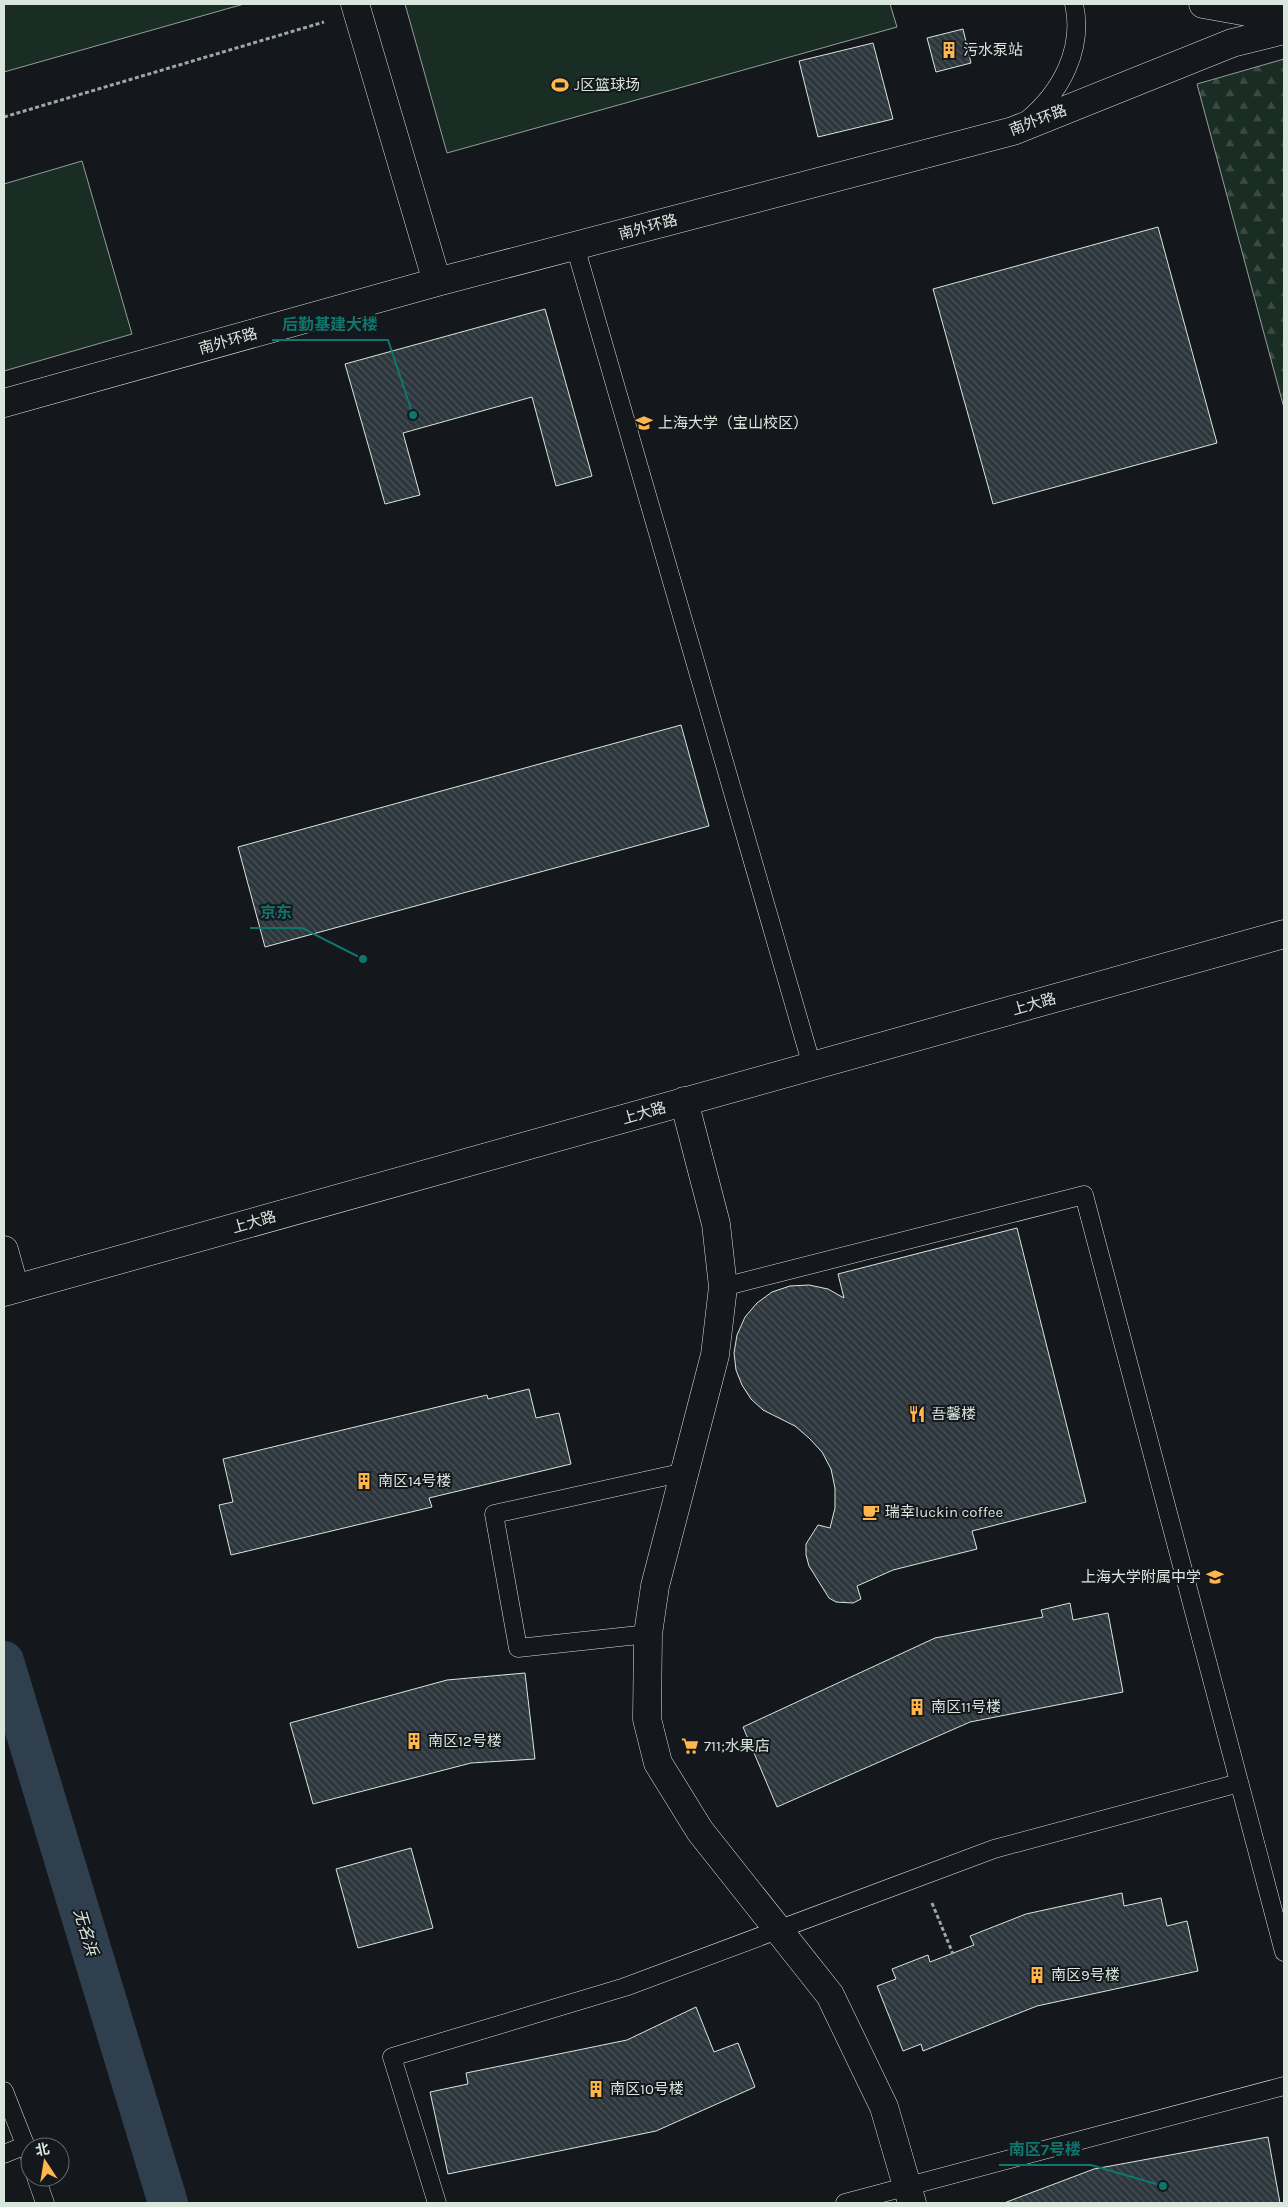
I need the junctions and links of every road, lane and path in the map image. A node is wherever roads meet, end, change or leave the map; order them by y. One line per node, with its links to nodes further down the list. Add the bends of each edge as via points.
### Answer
1 (1074, 4): 7 (lane, via 1076,32 1065,74 1051,96)
2 (1203, 4): 4 (street, via 1270,16)
3 (356, 8): 6 (path); 9 (street)
4 (1284, 15)
5 (1284, 30): 7 (street, 南外环路, via 1232,43)
6 (4, 117)
7 (1013, 131): 8 (street, 南外环路)
8 (575, 246): 9 (street, 南外环路); 12 (lane)
9 (437, 282): 10 (street, 南外环路)
10 (4, 403)
11 (1284, 934): 12 (street, 上大路)
12 (812, 1066): 13 (street, 上大路)
13 (684, 1101): 15 (street, via 716,1224); 16 (street, 上大路)
14 (4, 1250): 16 (street)
15 (722, 1287): 17 (street, via 715,1355); 19 (lane, via 1084,1195)
16 (10, 1290)
17 (685, 1472): 18 (street, via 655,1586); 18 (lane, via 494,1514 518,1648)
18 (648, 1634): 21 (street, via 647,1719 658,1763 700,1831)
19 (1240, 1783): 20 (lane, via 994,1849); 22 (lane)
20 (921, 1876): 21 (lane); 23 (path)
21 (778, 1930): 30 (street, via 830,1995 884,2107); 32 (lane, via 625,1987 392,2057)
22 (1284, 1952)
23 (952, 1954)
24 (1284, 2086): 30 (lane)
25 (4, 2091): 26 (lane)
26 (22, 2137)
27 (20, 2152): 28 (lane)
28 (4, 2154)
29 (39, 2187): 31 (lane)
30 (910, 2195): 33 (lane)
31 (45, 2203)
32 (437, 2203)
33 (846, 2203)

